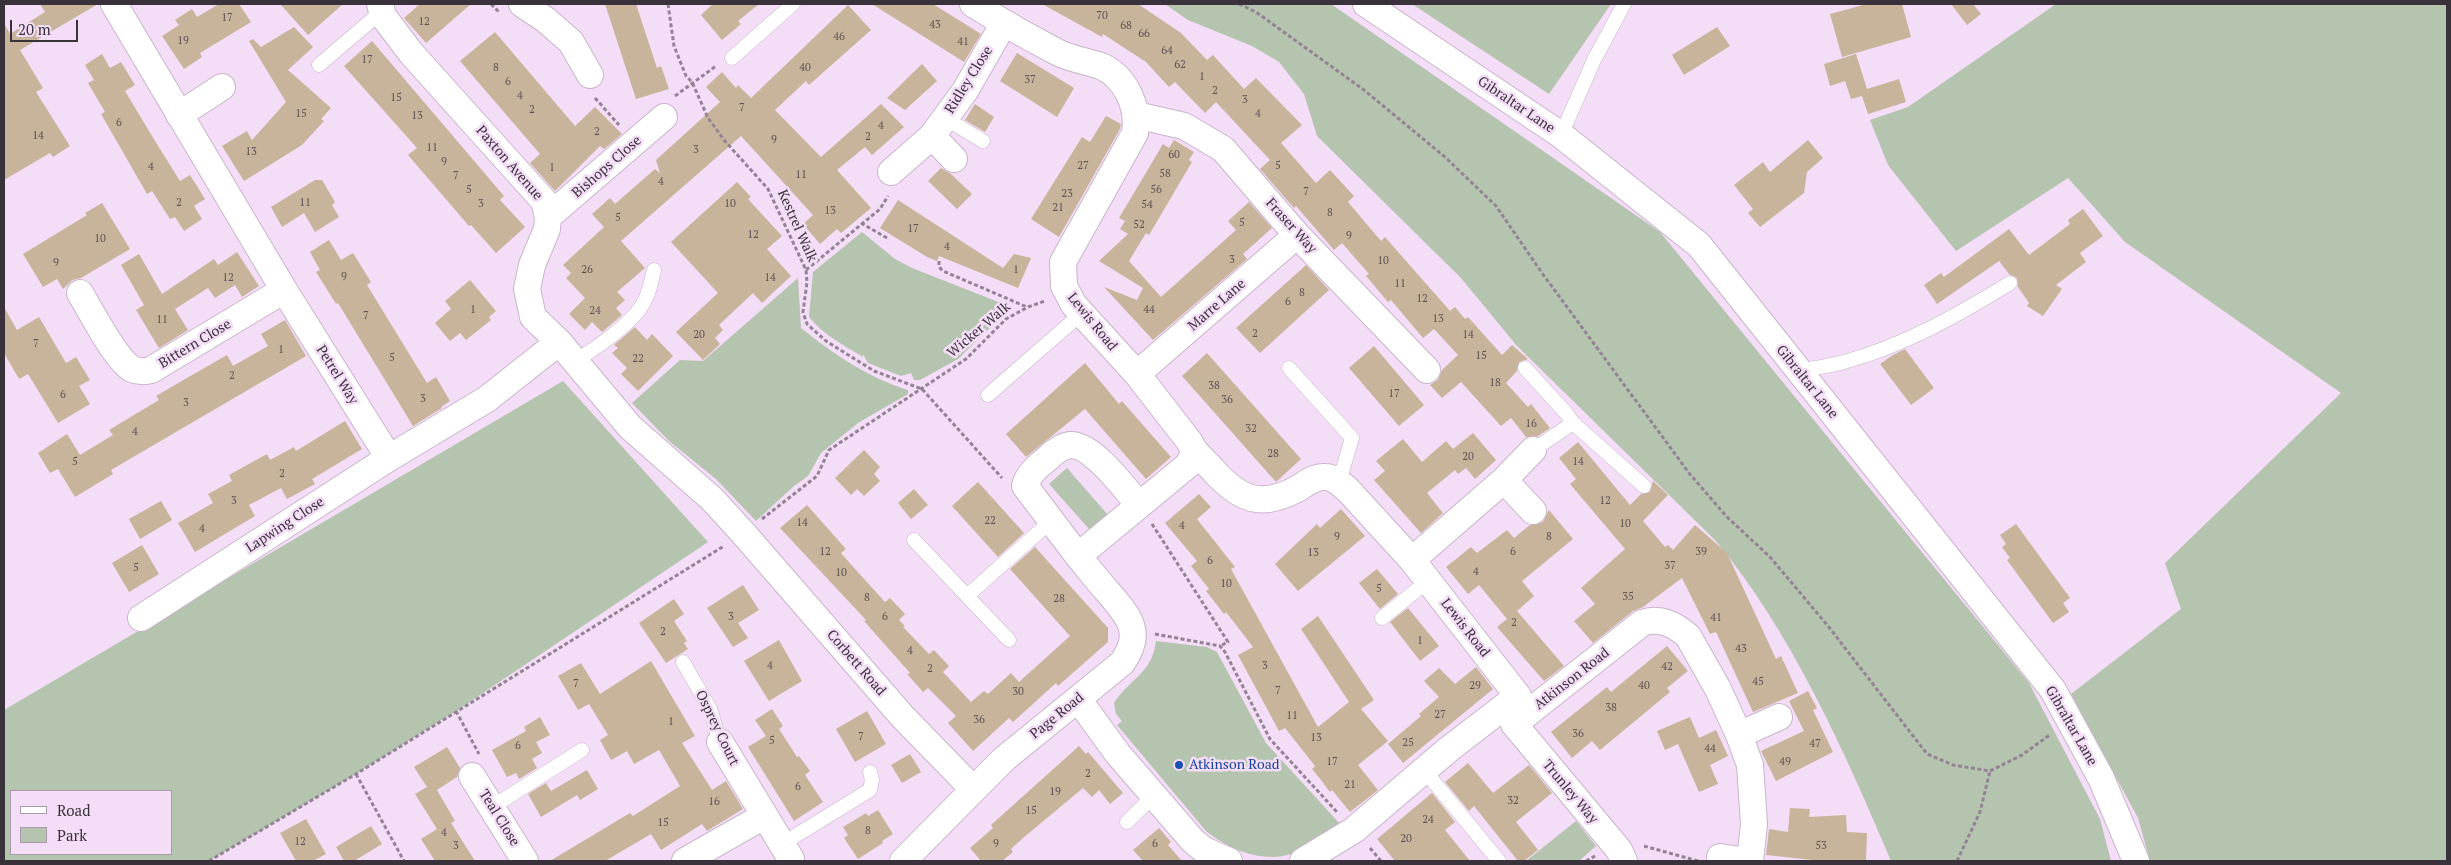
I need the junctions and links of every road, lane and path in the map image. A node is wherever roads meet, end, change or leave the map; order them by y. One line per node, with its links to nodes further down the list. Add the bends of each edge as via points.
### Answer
1 (114, 4): 15 (street, Petrel Way)
2 (522, 4): 13 (street, via 571,42)
3 (668, 4): 29 (path, Kestrel Walk, via 674,46 686,76 692,82 708,118 768,189)
4 (793, 4): 11 (lane)
5 (973, 4): 10 (street)
6 (1239, 4): 75 (path, via 1256,12 1364,90 1445,157 1496,206 1689,474 1776,565 1828,626 1927,754 1953,765)
7 (1366, 4): 19 (street, Gibraltar Lane)
8 (1624, 4): 19 (lane, via 1594,60)
9 (381, 8): 12 (lane); 23 (street, Paxton Avenue, via 389,26 411,53 544,201)
10 (1004, 23): 16 (street, via 1058,52 1112,73 1134,103); 18 (street, Ridley Close, via 965,91)
11 (732, 58)
12 (319, 65)
13 (590, 75)
14 (222, 87): 15 (street)
15 (179, 114): 31 (street, Petrel Way)
16 (1136, 115): 25 (street, Fraser Way, via 1184,126 1223,149); 33 (street, Lewis Road, via 1135,133 1130,145 1064,262 1064,286)
17 (664, 117): 23 (street, Bishops Close)
18 (938, 127): 20 (lane); 21 (street); 22 (street, Ridley Close)
19 (1561, 135): 39 (street, Gibraltar Lane, via 1699,246)
20 (983, 142)
21 (954, 159)
22 (891, 172): 24 (path, via 894,179 888,197 880,209)
23 (548, 217): 35 (street, Paxton Avenue, via 527,289 533,318)
24 (862, 223): 26 (path); 29 (path)
25 (1297, 235): 38 (street, Fraser Way); 40 (street, Marre Lane)
26 (887, 238)
27 (939, 261): 34 (path, Wicker Walk, via 943,271)
28 (654, 270): 35 (lane, via 650,290 641,307 594,350)
29 (806, 270): 41 (path, Kestrel Walk, via 803,312 806,324 826,341 874,371)
30 (2010, 283): 39 (lane, via 1957,316 1894,345 1844,362)
31 (284, 290): 32 (street, Bittern Close, via 143,372 131,368 119,355); 46 (street, Petrel Way)
32 (80, 293)
33 (1074, 304): 34 (path, Wicker Walk); 40 (street, Lewis Road); 42 (lane)
34 (1028, 307): 41 (path, Wicker Walk, via 996,328 973,354)
35 (566, 352): 46 (street); 53 (street, Corbett Road, via 630,427 712,499)
36 (1289, 368): 48 (lane, via 1352,438)
37 (1525, 368): 43 (lane)
38 (1427, 370)
39 (1799, 371): 70 (street, Gibraltar Lane, via 2053,690)
40 (1137, 374): 45 (street, Lewis Road, via 1189,441)
41 (922, 389): 53 (path, via 829,450 817,476)
42 (988, 395)
43 (1573, 423): 44 (lane); 49 (lane)
44 (1533, 450): 47 (street)
45 (1194, 453): 48 (street, Lewis Road, via 1229,486 1254,500 1281,496 1324,476); 50 (street, via 1188,466)
46 (389, 458): 59 (street, Lapwing Close, via 178,584)
47 (1504, 480): 51 (street); 56 (street)
48 (1338, 482): 56 (street, Lewis Road, via 1356,497)
49 (1644, 486)
50 (1139, 505): 52 (street, via 1090,452 1070,445 1046,459 1030,475 1025,486); 55 (street); 63 (path, via 1228,642)
51 (1533, 511)
52 (1051, 521): 55 (street); 58 (lane)
53 (744, 534): 67 (path); 79 (street, Corbett Road, via 902,716)
54 (914, 540): 58 (lane)
55 (1078, 556): 61 (street, via 1126,612 1132,623)
56 (1412, 560): 57 (street, Lewis Road)
57 (1428, 581): 60 (lane); 65 (street, Lewis Road)
58 (967, 596): 62 (lane)
59 (141, 618)
60 (1382, 618)
61 (1133, 636): 63 (path, via 1155,633); 66 (street, Page Road, via 1129,653 1122,663)
62 (1009, 640)
63 (1220, 646): 84 (path, via 1270,739)
64 (683, 662): 72 (lane, Osprey Court, via 710,709)
65 (1518, 696): 69 (street, Atkinson Road); 74 (street, Atkinson Road)
66 (1078, 699): 79 (street, Page Road, via 1004,759); 80 (street, via 1118,754)
67 (456, 711): 77 (path); 78 (path, via 483,760)
68 (1779, 717): 71 (street)
69 (1514, 724): 71 (street, Atkinson Road, via 1642,623 1655,620 1677,627 1688,636); 95 (street, Trunley Way, via 1619,850)
70 (2073, 727): 75 (path, via 2051,734 2022,755); 98 (street, Gibraltar Lane, via 2101,778)
71 (1739, 735): 96 (street, Atkinson Road, via 1752,775 1754,824)
72 (720, 742): 82 (street, Osprey Court)
73 (582, 750): 81 (lane)
74 (1424, 770): 84 (street, Atkinson Road); 94 (lane)
75 (1990, 771): 97 (path, via 1980,812)
76 (870, 772): 85 (lane, Osprey Court, via 870,790)
77 (356, 774): 88 (path); 89 (path)
78 (472, 776): 81 (street, Teal Close)
79 (973, 789): 91 (street, Page Road)
80 (1154, 795): 83 (lane); 92 (street, via 1193,841 1204,850)
81 (492, 807): 90 (street, Teal Close)
82 (764, 816): 85 (street, Osprey Court); 87 (street)
83 (1127, 822)
84 (1354, 830): 93 (street, Atkinson Road)
85 (787, 852)
86 (1720, 857): 96 (street, Atkinson Road)
87 (696, 859)
88 (208, 861)
89 (404, 861)
90 (525, 861)
91 (903, 861)
92 (1229, 861)
93 (1303, 861)
94 (1499, 861)
95 (1624, 861)
96 (1749, 861)
97 (1957, 861)
98 (2136, 861)

